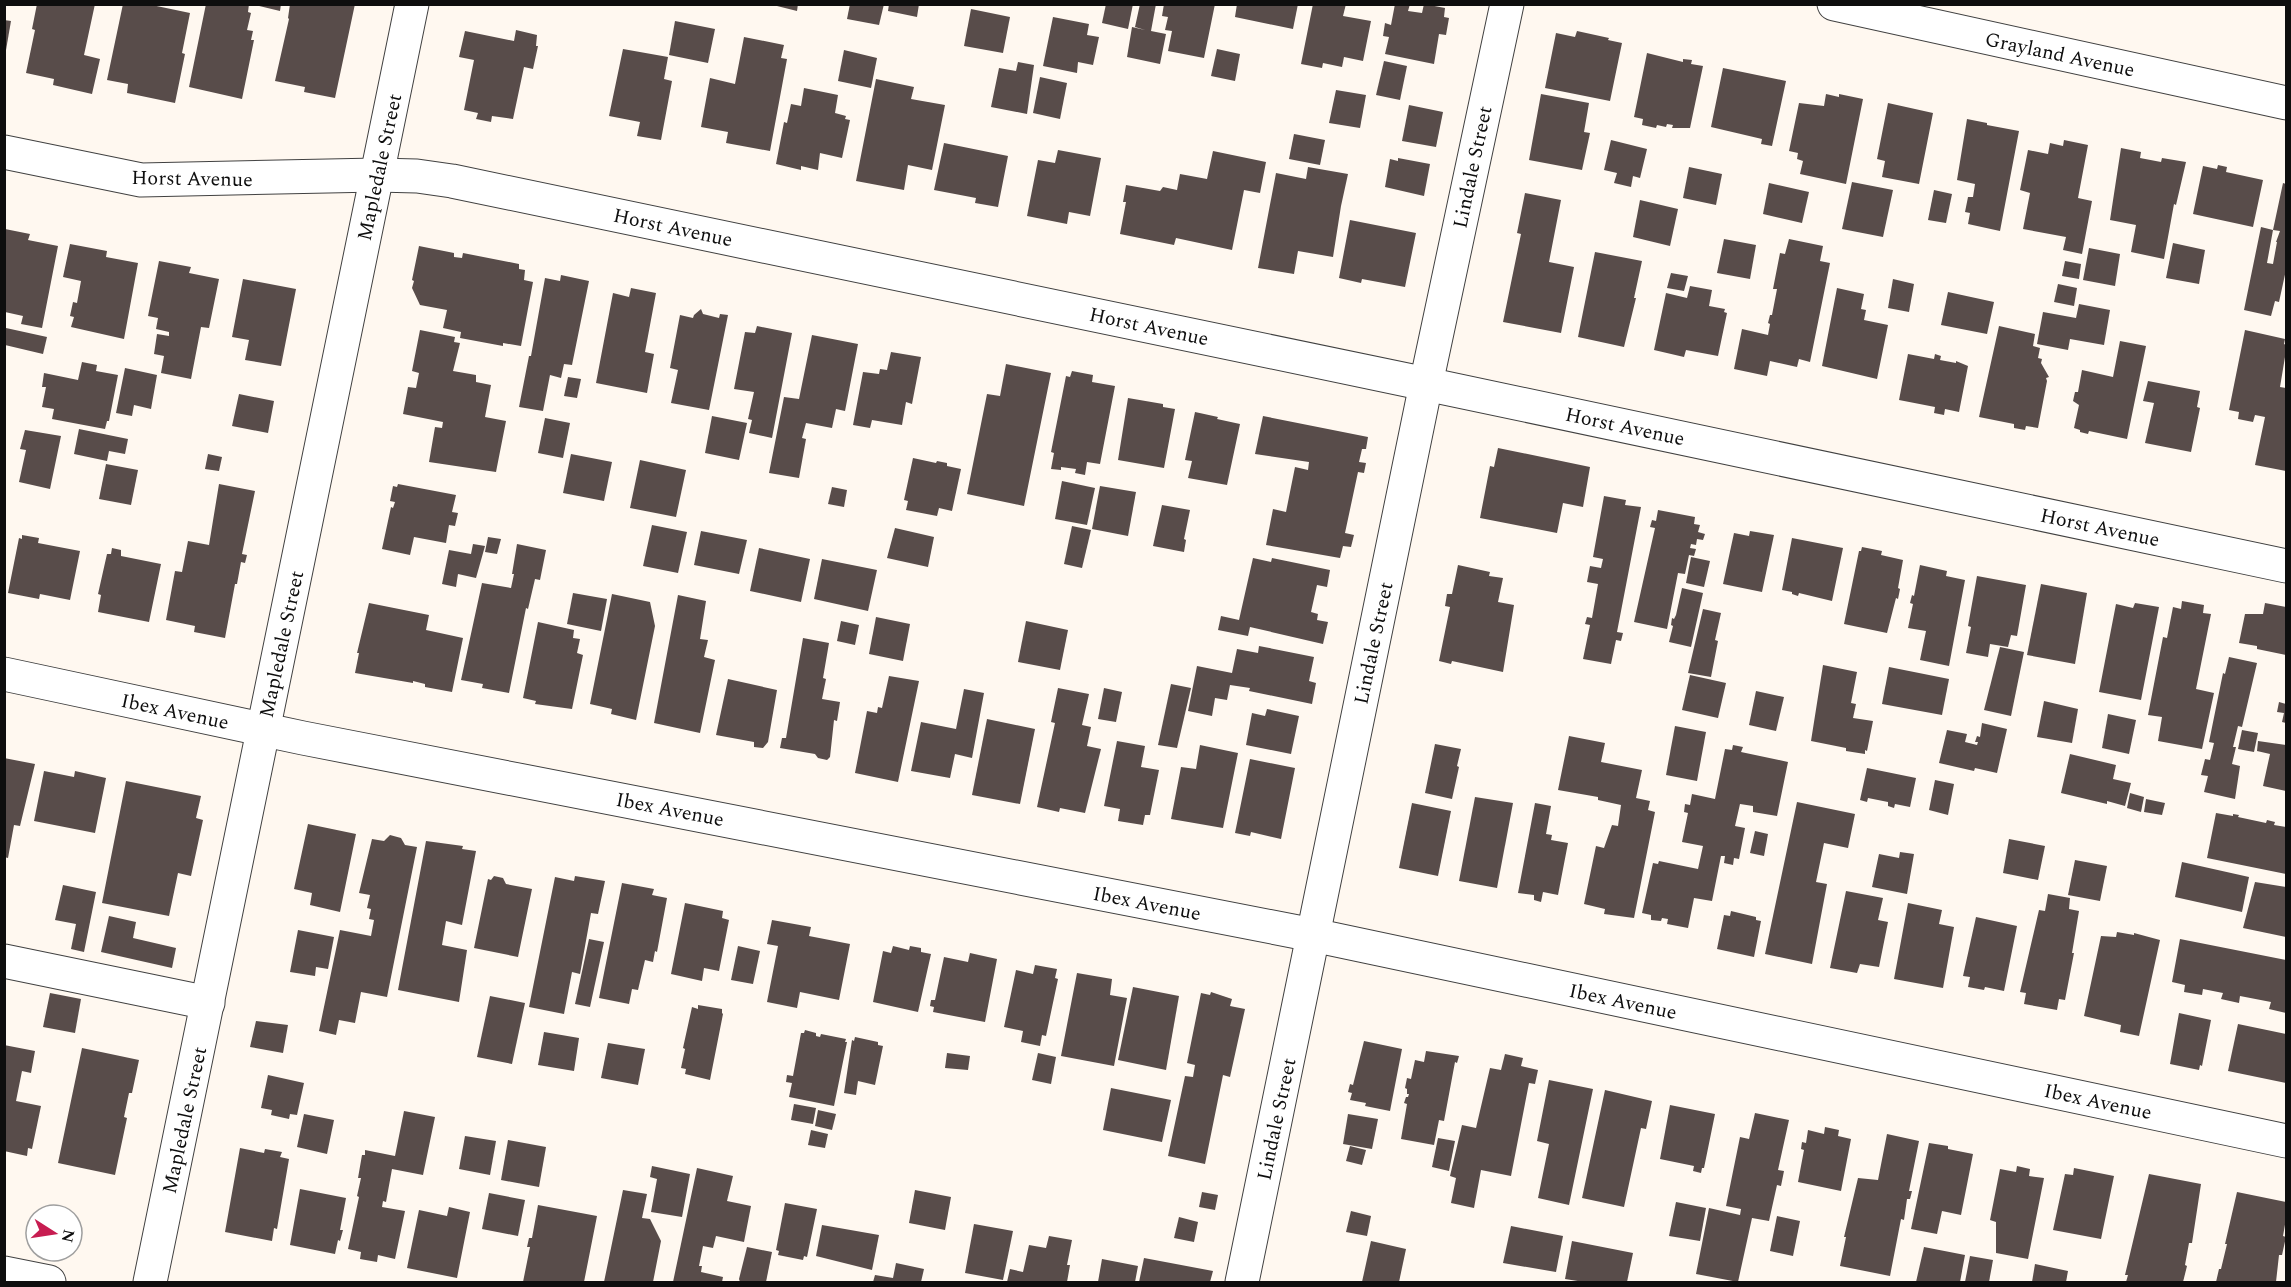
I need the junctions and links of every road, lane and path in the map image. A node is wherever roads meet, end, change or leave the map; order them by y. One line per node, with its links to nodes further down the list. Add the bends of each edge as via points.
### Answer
1 (412, 4): 6 (street, Mapledale Street)
2 (1508, 4): 7 (street, Lindale Street)
3 (1834, 4): 4 (street, Grayland Avenue)
4 (2286, 103)
5 (4, 152): 6 (street, Horst Avenue, via 141,180)
6 (377, 175): 7 (street, Horst Avenue, via 452,181); 10 (street, Mapledale Street)
7 (1426, 384): 8 (street, Horst Avenue); 11 (street, Lindale Street)
8 (2286, 566)
9 (4, 675): 10 (street, Ibex Avenue)
10 (264, 730): 11 (street, Ibex Avenue); 13 (street, Mapledale Street)
11 (1313, 935): 14 (street, Ibex Avenue); 18 (street, Lindale Street)
12 (4, 961): 13 (street)
13 (208, 1004): 17 (street, Mapledale Street)
14 (2286, 1141)
15 (4, 1273): 16 (street)
16 (48, 1282)
17 (150, 1282)
18 (1242, 1282)

